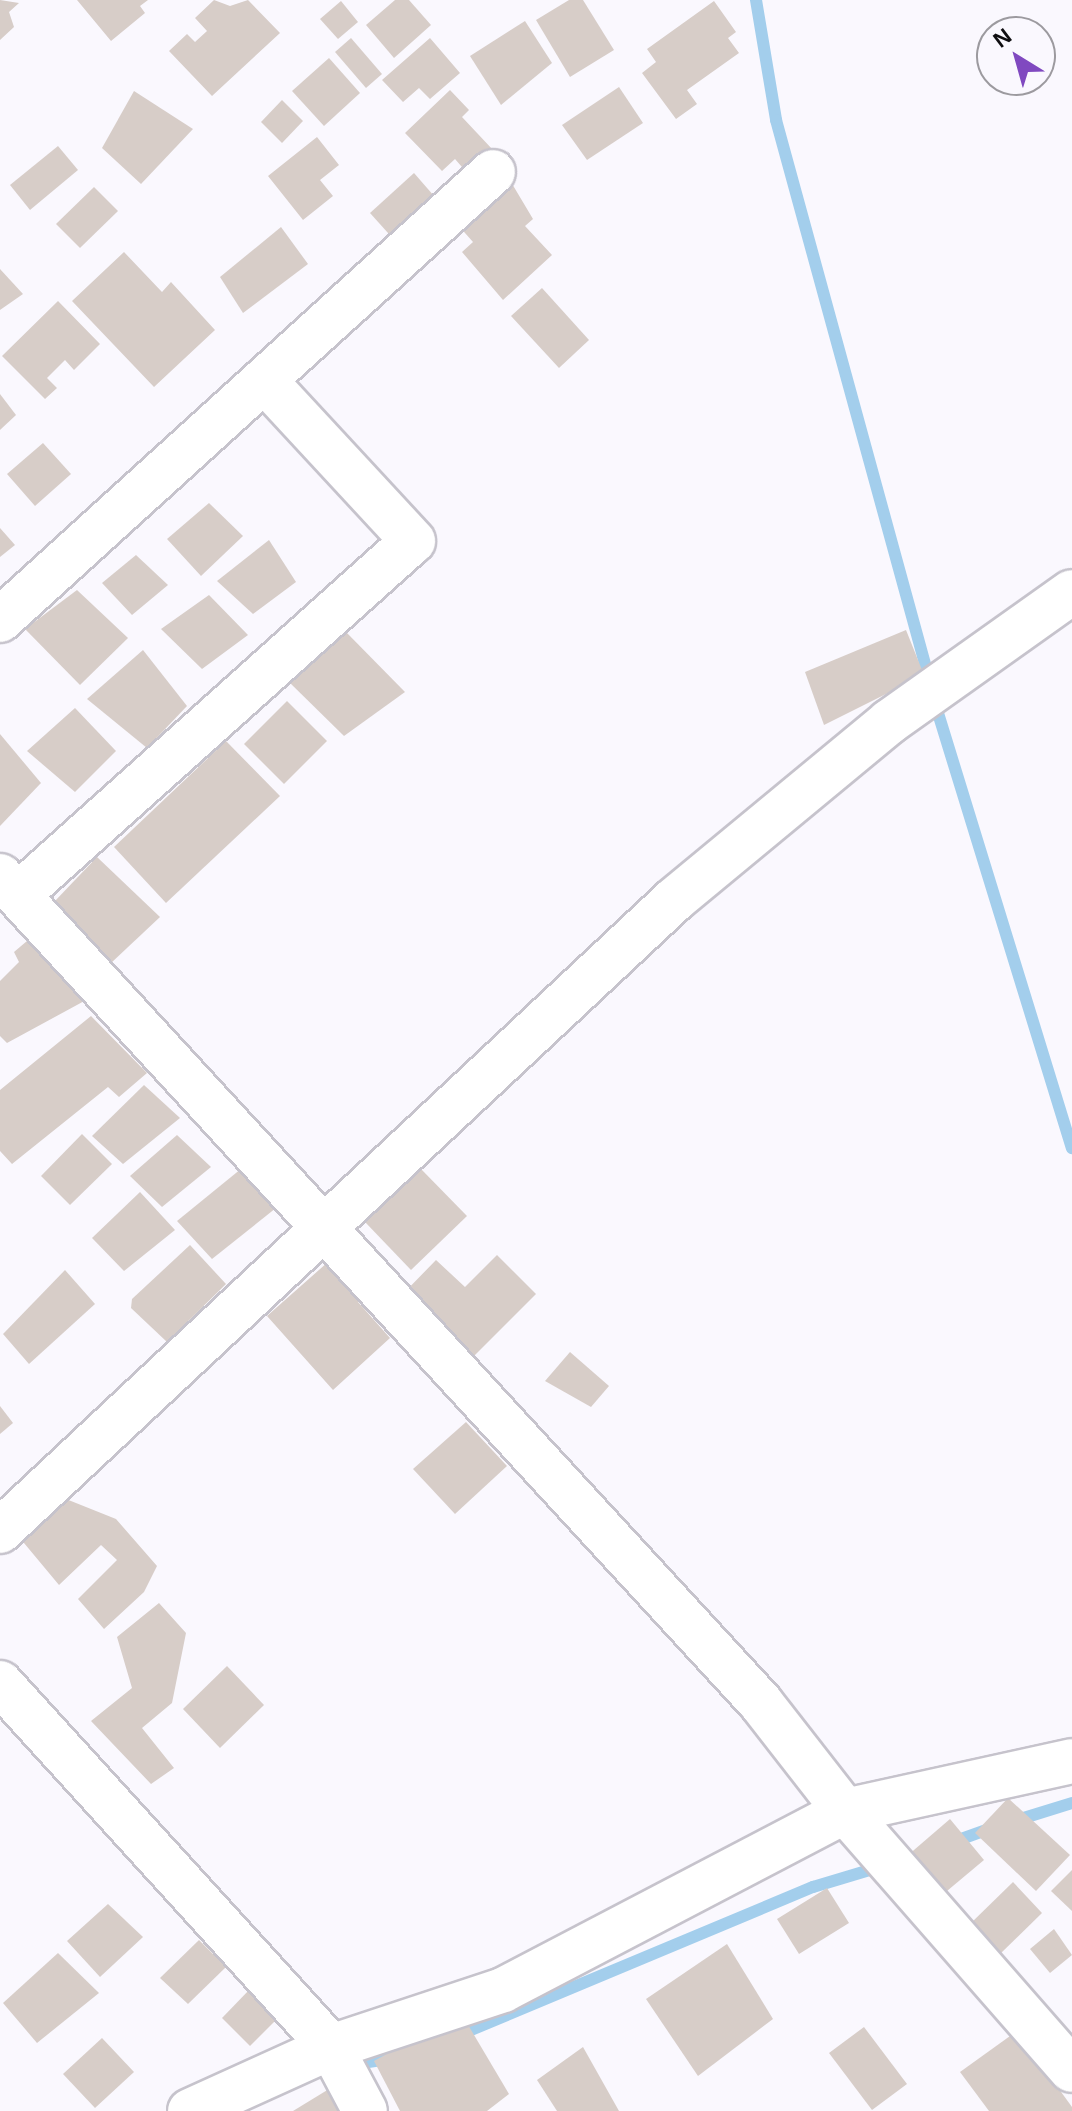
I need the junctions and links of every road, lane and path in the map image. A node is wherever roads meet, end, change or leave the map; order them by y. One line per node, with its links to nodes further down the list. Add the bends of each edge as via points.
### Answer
1 (493, 172): 2 (street)
2 (264, 380): 4 (street); 5 (street, via 413,541)
3 (1072, 592): 6 (street, via 889,722 674,900)
4 (0, 620)
5 (9, 886): 6 (street)
6 (329, 1229): 7 (street); 10 (street, via 761,1703)
7 (0, 1531)
8 (0, 1683): 11 (street)
9 (1072, 1761): 10 (street)
10 (845, 1811): 11 (street, via 503,1990); 12 (street)
11 (331, 2047): 13 (street); 14 (street)
12 (1072, 2070)
13 (190, 2111)
14 (365, 2111)

